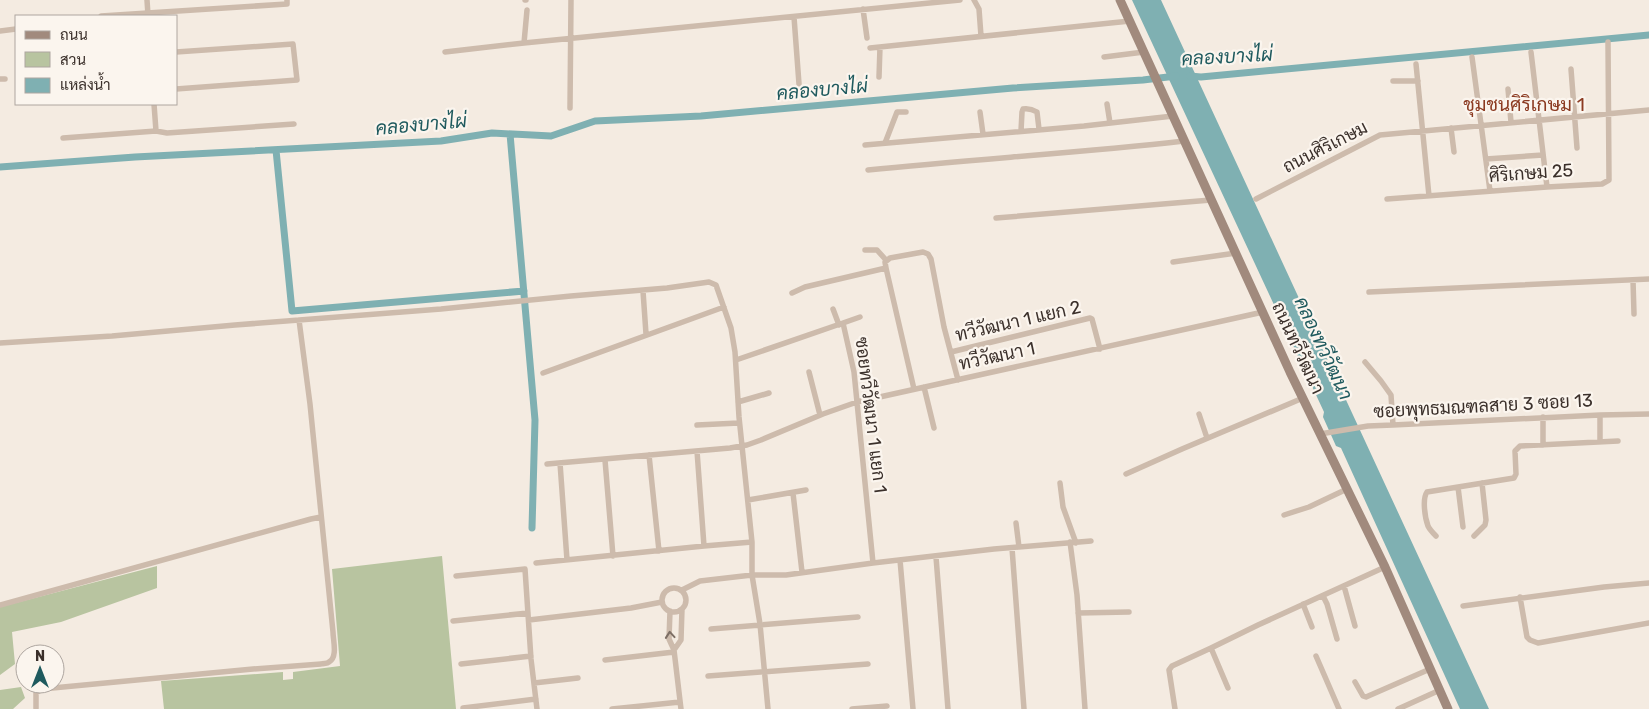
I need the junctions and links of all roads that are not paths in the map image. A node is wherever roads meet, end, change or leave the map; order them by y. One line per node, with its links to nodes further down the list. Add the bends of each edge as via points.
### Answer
1 (147, 0): 9 (street)
2 (287, 0): 9 (street, via 287,4)
3 (570, 0): 15 (street)
4 (960, 0): 7 (street)
5 (974, 0): 14 (street, via 979,8)
6 (1120, 0): 11 (main road, ถนนทวีวัฒนา)
7 (862, 9): 10 (street); 16 (street)
8 (527, 10): 18 (street)
9 (148, 15)
10 (794, 16): 15 (street); 32 (street)
11 (1130, 21): 14 (street); 23 (main road, ถนนทวีวัฒนา)
12 (15, 29): 13 (street)
13 (0, 31)
14 (981, 36): 19 (street)
15 (570, 38): 18 (street); 37 (street)
16 (866, 38)
17 (1608, 42): 41 (street)
18 (524, 43): 22 (street)
19 (880, 47): 20 (street); 29 (street)
20 (870, 48)
21 (178, 52): 34 (street, via 293,44 297,80)
22 (445, 52)
23 (1144, 52): 25 (street); 42 (main road, ถนนทวีวัฒนา)
24 (1531, 52): 44 (street)
25 (1104, 57)
26 (1472, 57): 48 (street)
27 (1416, 64): 30 (street)
28 (1571, 69): 43 (street)
29 (879, 77)
30 (1418, 81): 31 (street); 51 (street)
31 (1392, 82)
32 (799, 84)
33 (1508, 89): 45 (street)
34 (178, 90)
35 (1107, 104): 46 (street)
36 (154, 105): 52 (street)
37 (570, 108)
38 (1649, 110): 41 (street, ถนนศิริเกษม)
39 (906, 112): 57 (street, via 897,112)
40 (980, 112): 54 (street)
41 (1609, 113): 43 (street, ถนนศิริเกษม); 64 (street, ศิริเกษม 25, via 1608,182)
42 (1173, 116): 46 (street); 56 (main road, ถนนทวีวัฒนา)
43 (1575, 116): 44 (street, ถนนศิริเกษม); 59 (street)
44 (1539, 119): 45 (street, ถนนศิริเกษม); 61 (street)
45 (1511, 122): 48 (street, ถนนศิริเกษม)
46 (1110, 123): 50 (street)
47 (294, 124): 52 (street, via 167,133)
48 (1481, 125): 49 (street, ถนนศิริเกษม); 62 (street)
49 (1451, 128): 51 (street, ถนนศิริเกษม); 60 (street)
50 (1039, 129): 53 (street); 53 (street, via 1037,112 1027,108 1022,112)
51 (1422, 130): 66 (street); 67 (street, ถนนศิริเกษม, via 1380,135)
52 (156, 131): 55 (street)
53 (1021, 131): 54 (street)
54 (983, 134): 57 (street)
55 (63, 138)
56 (1184, 141): 63 (street); 69 (main road, ถนนทวีวัฒนา)
57 (885, 144): 58 (street)
58 (865, 145)
59 (1577, 148)
60 (1454, 152)
61 (1543, 156): 62 (street); 64 (street)
62 (1486, 159): 65 (street)
63 (868, 170)
64 (1547, 187): 65 (street, ศิริเกษม 25)
65 (1490, 191): 66 (street, ศิริเกษม 25)
66 (1429, 196): 68 (street, ศิริเกษม 25)
67 (1256, 199)
68 (1388, 199)
69 (1211, 200): 70 (street); 72 (main road, ถนนทวีวัฒนา)
70 (996, 218)
71 (865, 250): 73 (street, via 876,250)
72 (1236, 253): 74 (street); 83 (main road, ถนนทวีวัฒนา)
73 (886, 260): 75 (street); 91 (street, via 916,253 928,254)
74 (1172, 262)
75 (886, 268): 80 (street); 98 (street)
76 (1649, 279): 77 (street)
77 (1633, 280): 79 (street); 84 (street)
78 (643, 291): 81 (street, via 709,282 716,285); 86 (street); 88 (street)
79 (1369, 292)
80 (792, 293)
81 (724, 307): 88 (street); 92 (street)
82 (834, 309): 87 (street)
83 (1263, 312): 90 (street, ทวีวัฒนา 1); 100 (main road, ถนนทวีวัฒนา)
84 (1634, 314)
85 (860, 317): 87 (street)
86 (299, 320): 89 (street); 132 (street)
87 (841, 324): 92 (street, ซอยทวีวัฒนา 1 แยก 1); 102 (street, ซอยทวีวัฒนา 1 แยก 1, via 850,351)
88 (646, 334): 95 (street)
89 (0, 344)
90 (1100, 348): 91 (street, ทวีวัฒนา 1 แยก 2, via 1090,318); 96 (street, ทวีวัฒนา 1)
91 (951, 352): 96 (street)
92 (736, 360): 101 (street)
93 (1365, 362): 110 (street, via 1391,395)
94 (809, 372): 105 (street)
95 (543, 373)
96 (958, 380): 97 (street, ทวีวัฒนา 1)
97 (924, 387): 98 (street, ทวีวัฒนา 1); 111 (street)
98 (914, 389): 102 (street, ทวีวัฒนา 1)
99 (769, 393): 101 (street)
100 (1303, 398): 112 (main road, ถนนทวีวัฒนา); 113 (street)
101 (738, 402): 108 (street)
102 (857, 402): 105 (street, ทวีวัฒนา 1); 149 (street, ซอยทวีวัฒนา 1 แยก 1)
103 (1199, 414): 113 (street)
104 (1649, 414): 106 (street, ซอยพุทธมณฑลสาย 3 ซอย 13)
105 (820, 415): 116 (street, ทวีวัฒนา 1, via 761,440)
106 (1600, 415): 107 (street, ซอยพุทธมณฑลสาย 3 ซอย 13); 115 (street)
107 (1543, 417): 110 (street, ซอยพุทธมณฑลสาย 3 ซอย 13); 117 (street)
108 (739, 423): 109 (street); 116 (street)
109 (697, 425)
110 (1393, 425): 112 (street, ซอยพุทธมณฑลสาย 3 ซอย 13)
111 (934, 428)
112 (1320, 434): 128 (main road, ถนนทวีวัฒนา)
113 (1207, 438): 123 (street)
114 (1618, 441): 115 (street)
115 (1600, 442): 117 (street)
116 (742, 444): 118 (street, ทวีวัฒนา 1); 130 (street)
117 (1543, 445): 125 (street, via 1515,450 1514,478)
118 (696, 451): 119 (street, ทวีวัฒนา 1); 140 (street)
119 (649, 455): 120 (street, ทวีวัฒนา 1); 143 (street)
120 (605, 460): 121 (street, ทวีวัฒนา 1); 144 (street)
121 (560, 463): 122 (street, ทวีวัฒนา 1); 146 (street)
122 (548, 464)
123 (1126, 474)
124 (1060, 483): 139 (street)
125 (1482, 483): 126 (street); 136 (street, via 1485,524)
126 (1458, 487): 134 (street); 135 (street, via 1425,494 1428,524)
127 (806, 490): 129 (street)
128 (1347, 490): 131 (street); 150 (main road, ถนนทวีวัฒนา)
129 (794, 493): 130 (street); 151 (street)
130 (748, 500): 138 (street)
131 (1284, 515)
132 (321, 518): 161 (street); 194 (street, via 334,649 330,662 42,688 36,693)
133 (1016, 523): 141 (street)
134 (1463, 527)
135 (1436, 536)
136 (1474, 536)
137 (1091, 541): 139 (street)
138 (752, 542): 140 (street); 152 (street)
139 (1073, 542): 141 (street); 166 (street)
140 (704, 546): 143 (street)
141 (1019, 547): 142 (street)
142 (1012, 548): 145 (street); 203 (street)
143 (659, 551): 144 (street)
144 (613, 556): 146 (street)
145 (936, 556): 147 (street); 202 (street)
146 (567, 560): 148 (street)
147 (900, 560): 149 (street); 201 (street)
148 (536, 563)
149 (873, 563): 151 (street)
150 (1385, 567): 155 (street); 183 (main road, ถนนทวีวัฒนา)
151 (802, 572): 152 (street)
152 (752, 575): 156 (street, via 700,581); 171 (street)
153 (456, 576): 167 (street, via 525,569)
154 (1649, 583): 158 (street)
155 (1344, 586): 157 (street); 172 (street)
156 (682, 590): 159 (street, via 668,589 662,595); 163 (street, via 686,598)
157 (1323, 596): 160 (street); 175 (street)
158 (1520, 597): 162 (street); 170 (street, via 1527,637 1533,642)
159 (662, 602): 164 (street); 167 (street, via 631,608)
160 (1303, 604): 173 (street); 176 (street)
161 (0, 605)
162 (1463, 606)
163 (682, 609): 164 (street); 177 (street, via 681,640)
164 (670, 612): 177 (street, one-way to 164, via 669,639)
165 (1129, 612): 166 (street)
166 (1078, 613): 204 (street)
167 (528, 616): 169 (street); 178 (street)
168 (858, 617): 171 (street)
169 (453, 621)
170 (1649, 623)
171 (760, 624): 174 (street); 184 (street)
172 (1354, 626)
173 (1312, 627)
174 (711, 628)
175 (1336, 639)
176 (1211, 648): 189 (street); 205 (street, via 1168,670)
177 (674, 651): 180 (street); 192 (street)
178 (531, 656): 181 (street); 188 (street)
179 (1316, 656): 206 (street)
180 (605, 660)
181 (461, 664)
182 (868, 664): 184 (street)
183 (1430, 669): 187 (street, via 1366,697); 190 (main road, ถนนทวีวัฒนา)
184 (764, 671): 185 (street); 199 (street)
185 (708, 676)
186 (578, 678): 188 (street)
187 (1355, 682)
188 (534, 683): 191 (street)
189 (1228, 688)
190 (1440, 690): 207 (street); 208 (main road, ถนนทวีวัฒนา)
191 (536, 699): 195 (street); 196 (street)
192 (680, 702): 197 (street); 198 (street)
193 (887, 706): 200 (street)
194 (36, 708)
195 (464, 708)
196 (537, 709)
197 (612, 709)
198 (681, 709)
199 (768, 709)
200 (852, 709)
201 (913, 709)
202 (948, 709)
203 (1024, 709)
204 (1086, 709)
205 (1176, 709)
206 (1339, 709)
207 (1398, 709)
208 (1448, 709)

